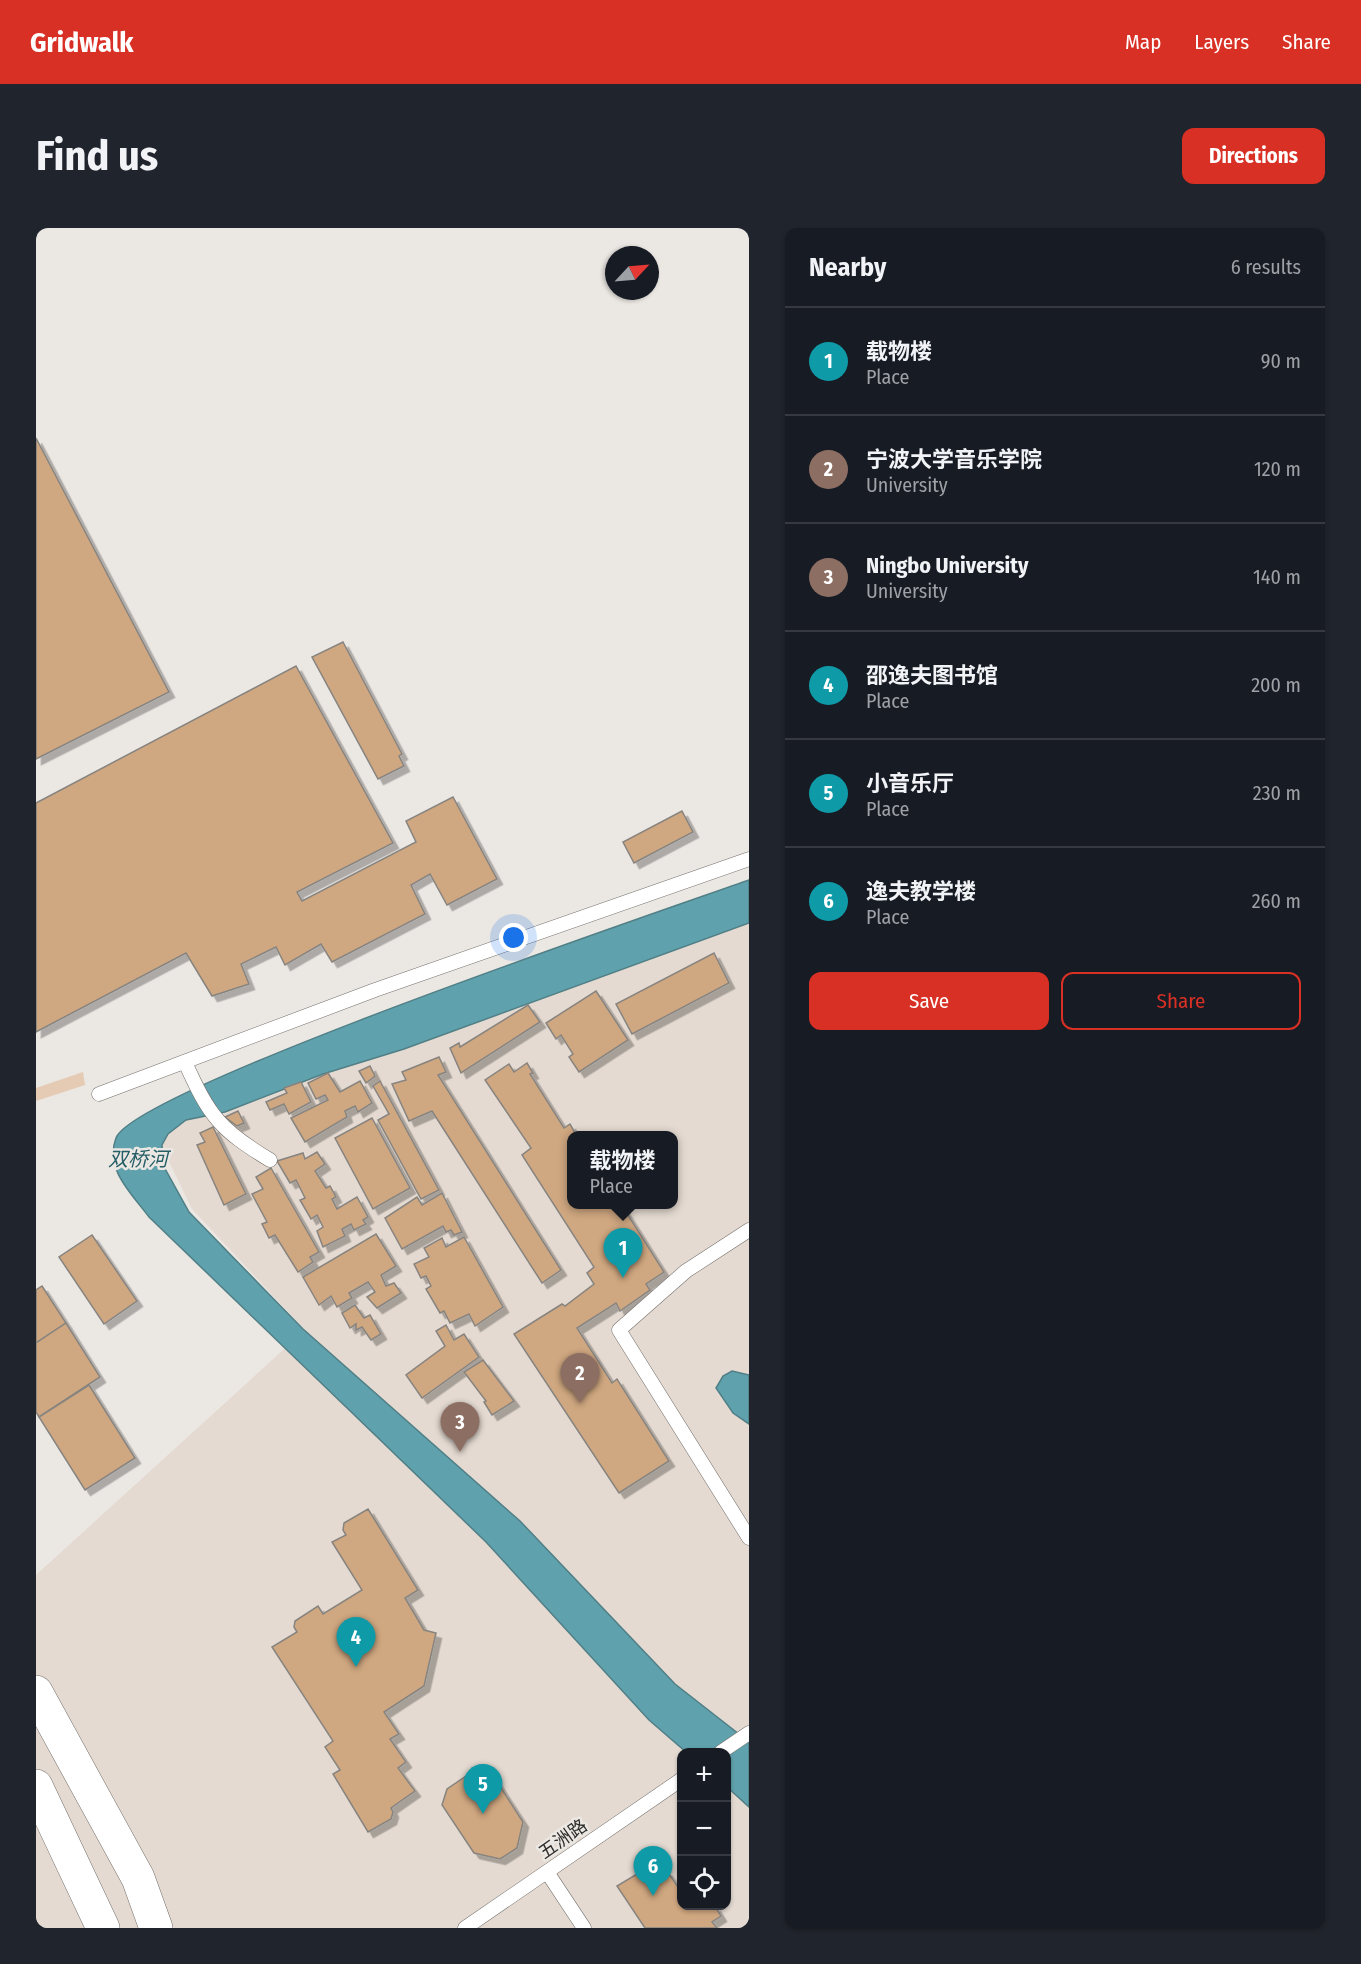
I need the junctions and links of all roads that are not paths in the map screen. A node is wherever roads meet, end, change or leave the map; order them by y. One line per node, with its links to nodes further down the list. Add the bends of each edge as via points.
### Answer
1 (749, 859): 2 (lane, via 375,990)
2 (185, 1062): 3 (lane); 4 (lane, via 210,1112 234,1138)
3 (99, 1094)
4 (270, 1160)
5 (749, 1230): 6 (lane, via 686,1271 619,1330)
6 (749, 1538)
7 (36, 1692): 14 (street, via 138,1878)
8 (749, 1733): 9 (lane)
9 (727, 1748)
10 (677, 1782): 12 (lane, 五洲路)
11 (36, 1786): 13 (street)
12 (547, 1872): 15 (lane, 五洲路); 16 (lane)
13 (103, 1928)
14 (156, 1928)
15 (465, 1928)
16 (584, 1928)

